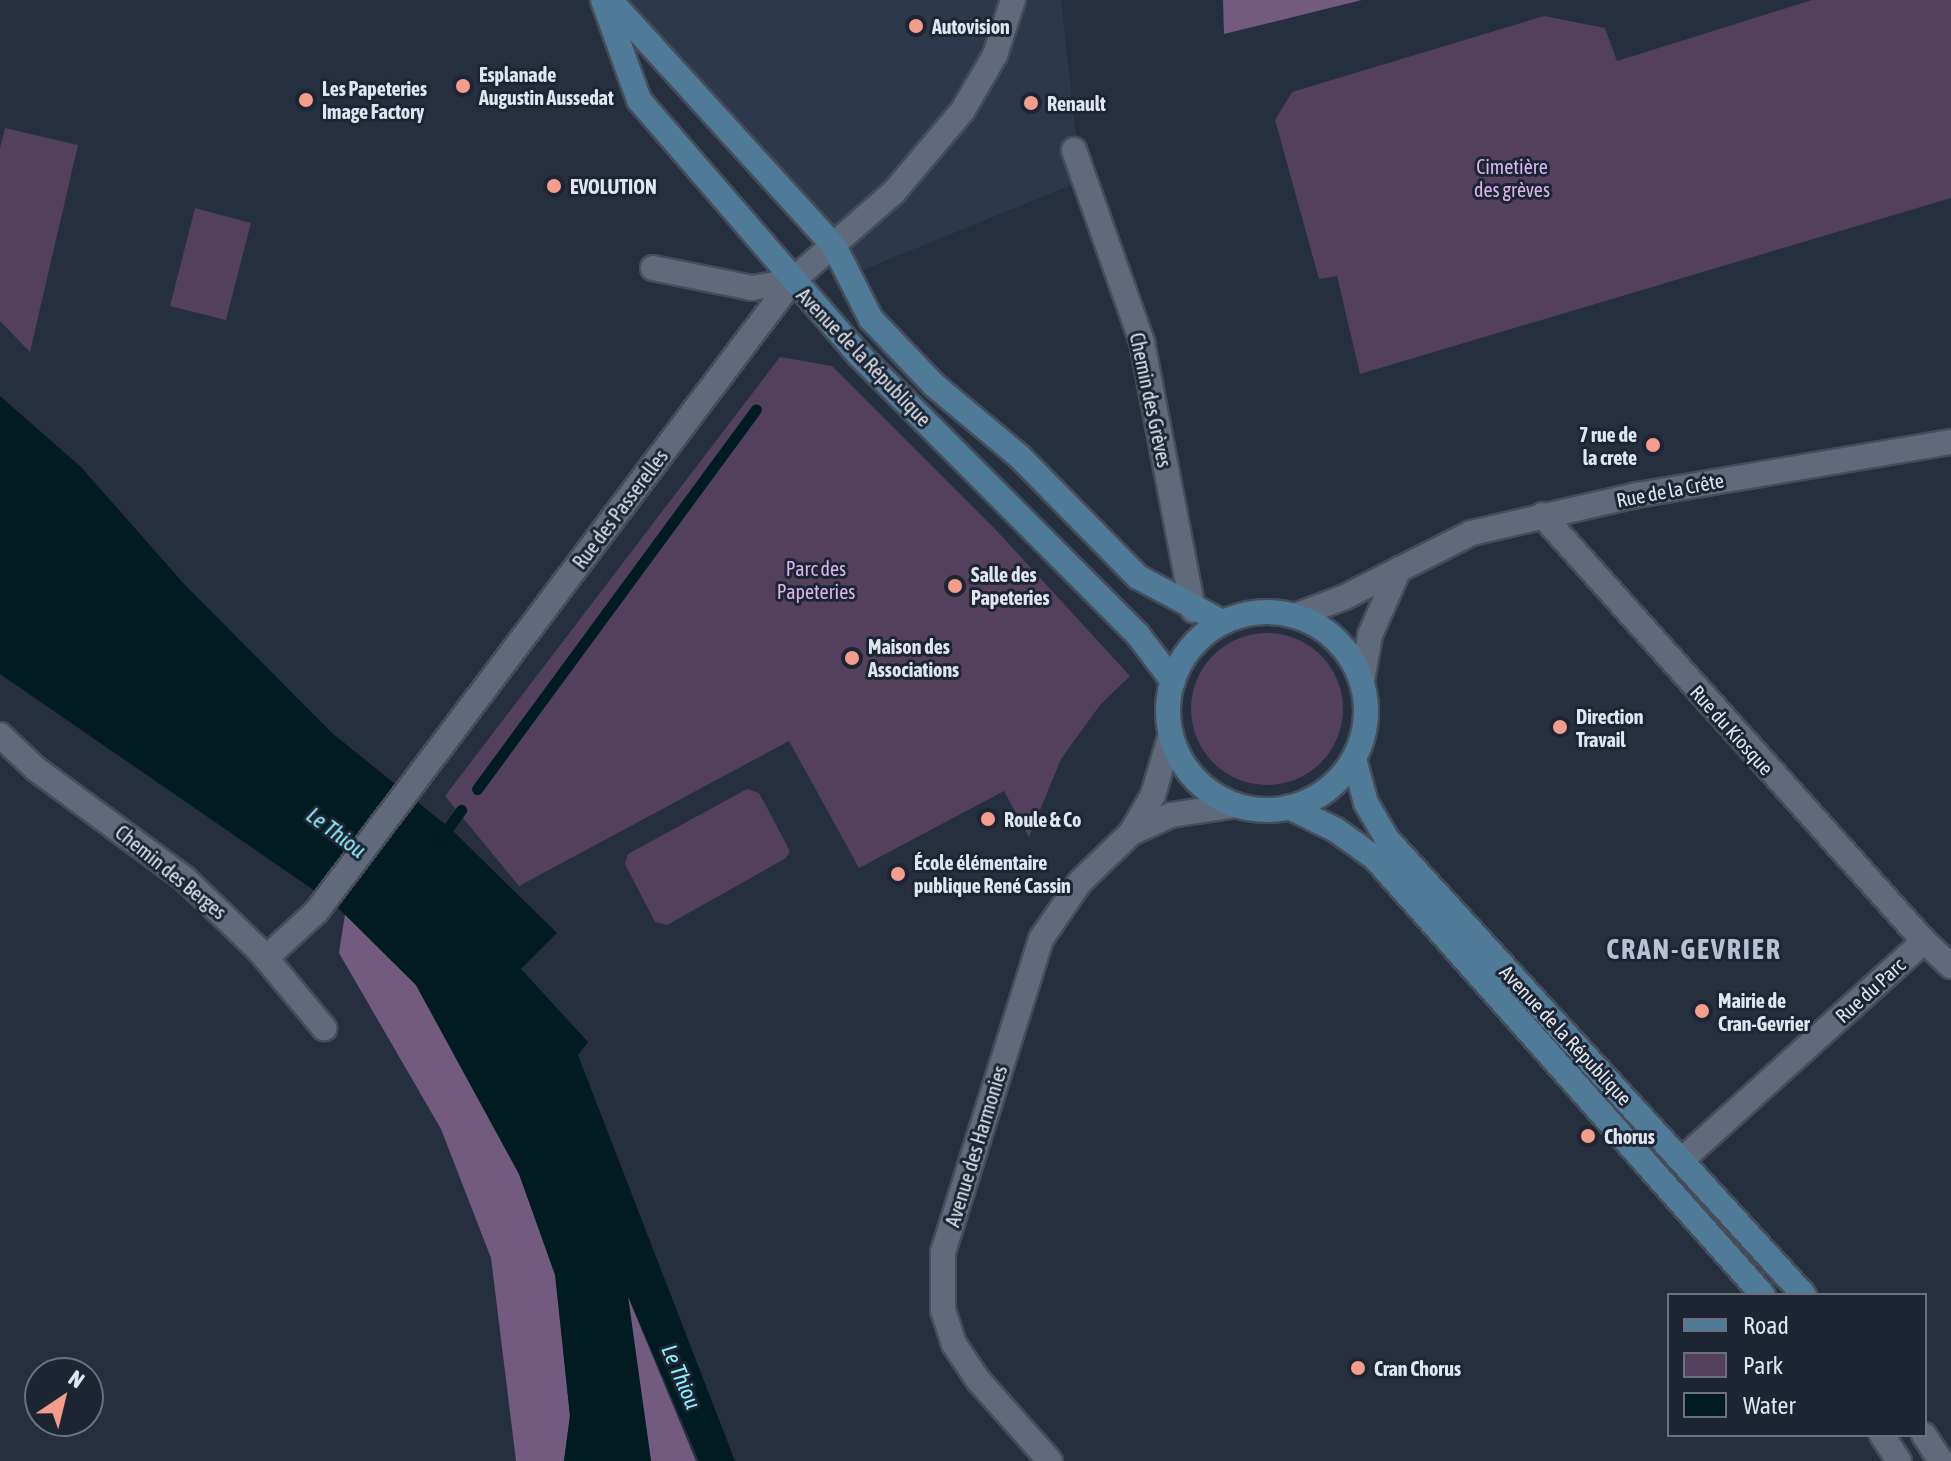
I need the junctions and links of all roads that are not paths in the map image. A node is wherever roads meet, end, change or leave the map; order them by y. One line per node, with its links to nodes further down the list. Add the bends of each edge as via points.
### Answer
1 (603, 0): 7 (main road, Avenue de la République, via 639,100)
2 (610, 0): 5 (main road, Avenue de la République)
3 (1013, 0): 5 (street, via 995,55 963,110 894,192)
4 (1074, 150): 11 (street, Chemin des Grèves, via 1142,342)
5 (834, 246): 7 (street, Rue des Passerelles); 11 (main road, Avenue de la République, via 871,319 934,385 1019,456 1138,577)
6 (653, 268): 7 (street, via 752,288)
7 (792, 281): 14 (main road, Avenue de la République, via 1138,635); 23 (street, Rue des Passerelles, via 317,911)
8 (1951, 442): 9 (street, Rue de la Crête)
9 (1542, 515): 10 (street, Rue de la Crête, via 1453,539); 22 (street, Rue du Kiosque)
10 (1399, 569): 12 (street, Rue de la Crête); 15 (street, via 1370,635)
11 (1193, 610): 13 (main road, Avenue de la République)
12 (1295, 616): 13 (main road, via 1258,612); 15 (main road, via 1336,640)
13 (1222, 622): 14 (main road, via 1186,653)
14 (1173, 681): 16 (main road)
15 (1362, 681): 18 (main road, via 1365,730)
16 (1171, 734): 19 (main road, via 1177,753 1202,785); 21 (street, Avenue des Harmonies, via 1153,795)
17 (0, 735): 23 (street, Chemin des Berges, via 36,769 152,852)
18 (1354, 759): 20 (main road, via 1327,790); 26 (main road, Avenue de la République, via 1366,803 1387,839)
19 (1236, 805): 20 (main road); 21 (street, Avenue des Harmonies, via 1171,815)
20 (1289, 807): 27 (main road, Avenue de la République, via 1336,830 1375,858)
21 (1131, 833): 31 (street, Avenue des Harmonies, via 1080,882 1041,939 943,1252 943,1311 954,1344 978,1380)
22 (1924, 941): 24 (street); 26 (street, Rue du Parc)
23 (266, 958): 25 (street, Chemin des Berges)
24 (1951, 966)
25 (324, 1028)
26 (1683, 1159): 28 (main road, Avenue de la République)
27 (1761, 1293)
28 (1802, 1293)
29 (1883, 1437): 32 (street)
30 (1925, 1437): 33 (street)
31 (1050, 1461)
32 (1899, 1461)
33 (1941, 1461)

